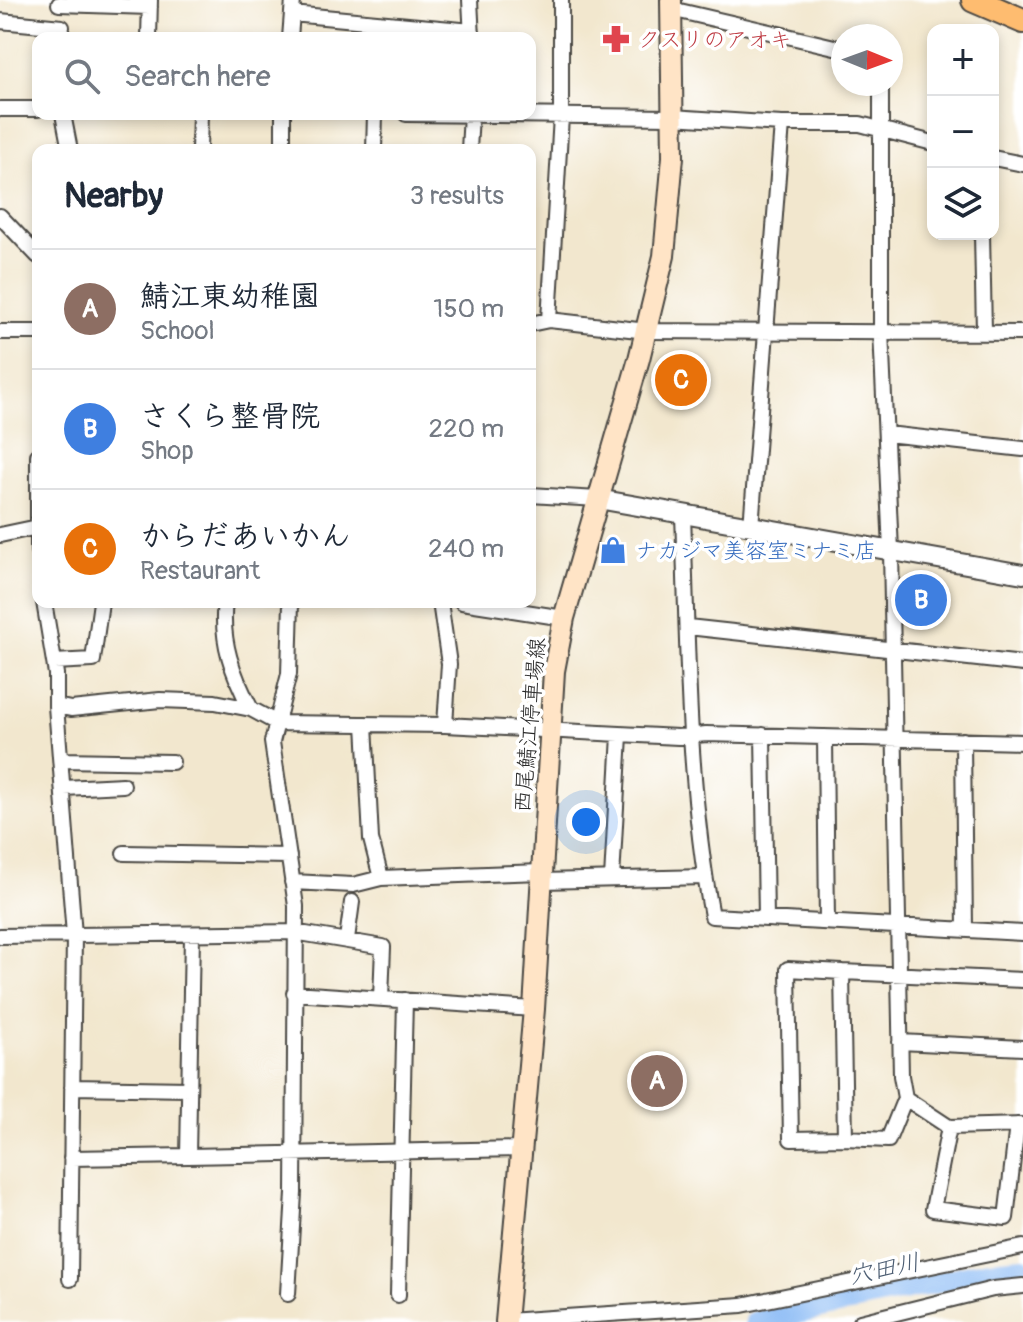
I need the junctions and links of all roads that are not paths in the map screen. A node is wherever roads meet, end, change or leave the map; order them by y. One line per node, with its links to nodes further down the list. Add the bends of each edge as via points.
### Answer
1 (470, 0): 17 (street)
2 (561, 0): 23 (street)
3 (974, 0): 11 (highway)
4 (1015, 0): 8 (highway)
5 (59, 2): 6 (street); 14 (street)
6 (150, 3): 15 (street)
7 (671, 4): 18 (street); 24 (main road, 西尾鯖江停車場線)
8 (1023, 4)
9 (292, 7): 12 (street); 16 (street)
10 (0, 21): 13 (street)
11 (1023, 21)
12 (395, 31)
13 (57, 32)
14 (62, 32)
15 (149, 32)
16 (290, 32)
17 (472, 32)
18 (831, 46)
19 (881, 96): 31 (street)
20 (0, 109): 21 (street)
21 (32, 109)
22 (536, 116): 23 (street)
23 (561, 116): 24 (street); 43 (street)
24 (672, 117): 30 (street); 46 (main road, 西尾鯖江停車場線, via 664,256)
25 (64, 120): 33 (street)
26 (200, 120): 34 (street)
27 (283, 120): 35 (street)
28 (375, 120): 36 (street)
29 (471, 120): 37 (street)
30 (782, 124): 31 (street, via 860,124); 45 (street)
31 (880, 130): 32 (street); 47 (street)
32 (927, 142)
33 (69, 144)
34 (199, 144)
35 (283, 144)
36 (374, 144)
37 (469, 144)
38 (999, 159): 39 (street)
39 (1023, 164)
40 (0, 216): 42 (street)
41 (982, 240): 48 (street)
42 (32, 250)
43 (549, 320): 44 (street); 46 (street)
44 (536, 323)
45 (768, 329): 46 (street); 47 (street); 57 (street)
46 (647, 331): 55 (main road, 西尾鯖江停車場線)
47 (881, 331): 48 (street); 52 (street)
48 (984, 331): 51 (street)
49 (0, 332): 50 (street)
50 (32, 332)
51 (1023, 333)
52 (887, 434): 53 (street); 60 (street)
53 (1023, 449)
54 (536, 495): 55 (street)
55 (598, 499): 56 (street); 68 (main road, 西尾鯖江停車場線)
56 (683, 515): 57 (street); 69 (street)
57 (751, 527): 60 (street)
58 (32, 528): 59 (street)
59 (0, 535)
60 (891, 551): 61 (street); 70 (street)
61 (1023, 574)
62 (45, 608): 71 (street)
63 (100, 608): 71 (street, via 93,660)
64 (224, 608): 74 (street, via 222,626 231,664)
65 (291, 608): 75 (street, via 289,674)
66 (441, 608): 77 (street, via 449,664)
67 (507, 608): 68 (street)
68 (564, 618): 78 (main road, 西尾鯖江停車場線)
69 (688, 627): 70 (street); 81 (street)
70 (892, 649): 72 (street); 83 (street)
71 (54, 662): 73 (street)
72 (1023, 664)
73 (56, 706): 74 (street, via 160,700); 86 (street)
74 (251, 709): 75 (street)
75 (277, 723): 76 (street); 91 (street, via 272,742)
76 (365, 724): 77 (street); 94 (street, via 371,839)
77 (445, 725): 78 (street)
78 (549, 730): 79 (street); 92 (main road, 西尾鯖江停車場線)
79 (620, 735): 81 (street); 95 (street)
80 (763, 735): 81 (street); 82 (street); 98 (street)
81 (691, 736): 93 (street)
82 (825, 737): 83 (street); 99 (street)
83 (894, 737): 84 (street); 100 (street)
84 (963, 740): 85 (street); 101 (street)
85 (1023, 742)
86 (61, 760): 87 (street); 89 (street)
87 (172, 762)
88 (123, 785): 89 (street)
89 (64, 788): 104 (street)
90 (124, 853): 91 (street)
91 (289, 856): 96 (street)
92 (542, 877): 94 (street); 95 (street); 114 (main road, 西尾鯖江停車場線)
93 (705, 877): 95 (street); 98 (street, via 712,916)
94 (381, 878): 96 (street, via 353,885)
95 (612, 879)
96 (292, 882): 102 (street)
97 (352, 902): 107 (street)
98 (766, 917): 99 (street)
99 (827, 922): 100 (street)
100 (898, 925): 101 (street); 109 (street)
101 (965, 930): 103 (street)
102 (294, 932): 105 (street); 107 (street); 111 (street)
103 (1023, 933)
104 (74, 935): 105 (street); 106 (street); 117 (street)
105 (192, 935): 118 (street)
106 (0, 936)
107 (347, 939): 112 (street, via 383,947)
108 (842, 972): 109 (street); 122 (street); 122 (street, via 788,969 790,1123 791,1139)
109 (900, 973): 110 (street); 115 (street)
110 (1023, 980)
111 (294, 993): 112 (street); 125 (street)
112 (381, 998): 113 (street)
113 (405, 1000): 114 (street); 124 (street)
114 (534, 1009): 123 (main road, 西尾鯖江停車場線)
115 (900, 1042): 116 (street); 119 (street)
116 (1023, 1048)
117 (72, 1087): 118 (street); 127 (street)
118 (189, 1089): 126 (street)
119 (905, 1098): 121 (street); 122 (street, via 888,1140)
120 (1020, 1125): 121 (street); 121 (street, via 1006,1218 928,1209)
121 (949, 1127)
122 (845, 1138)
123 (524, 1149): 124 (street); 133 (main road, 西尾鯖江停車場線)
124 (402, 1153): 125 (street); 132 (street)
125 (292, 1155): 126 (street); 131 (street)
126 (188, 1156): 127 (street)
127 (71, 1158): 129 (street)
128 (1023, 1247): 133 (street, via 742,1305)
129 (70, 1279)
130 (1023, 1286): 134 (street)
131 (288, 1294)
132 (398, 1295)
133 (506, 1321)
134 (860, 1322)

